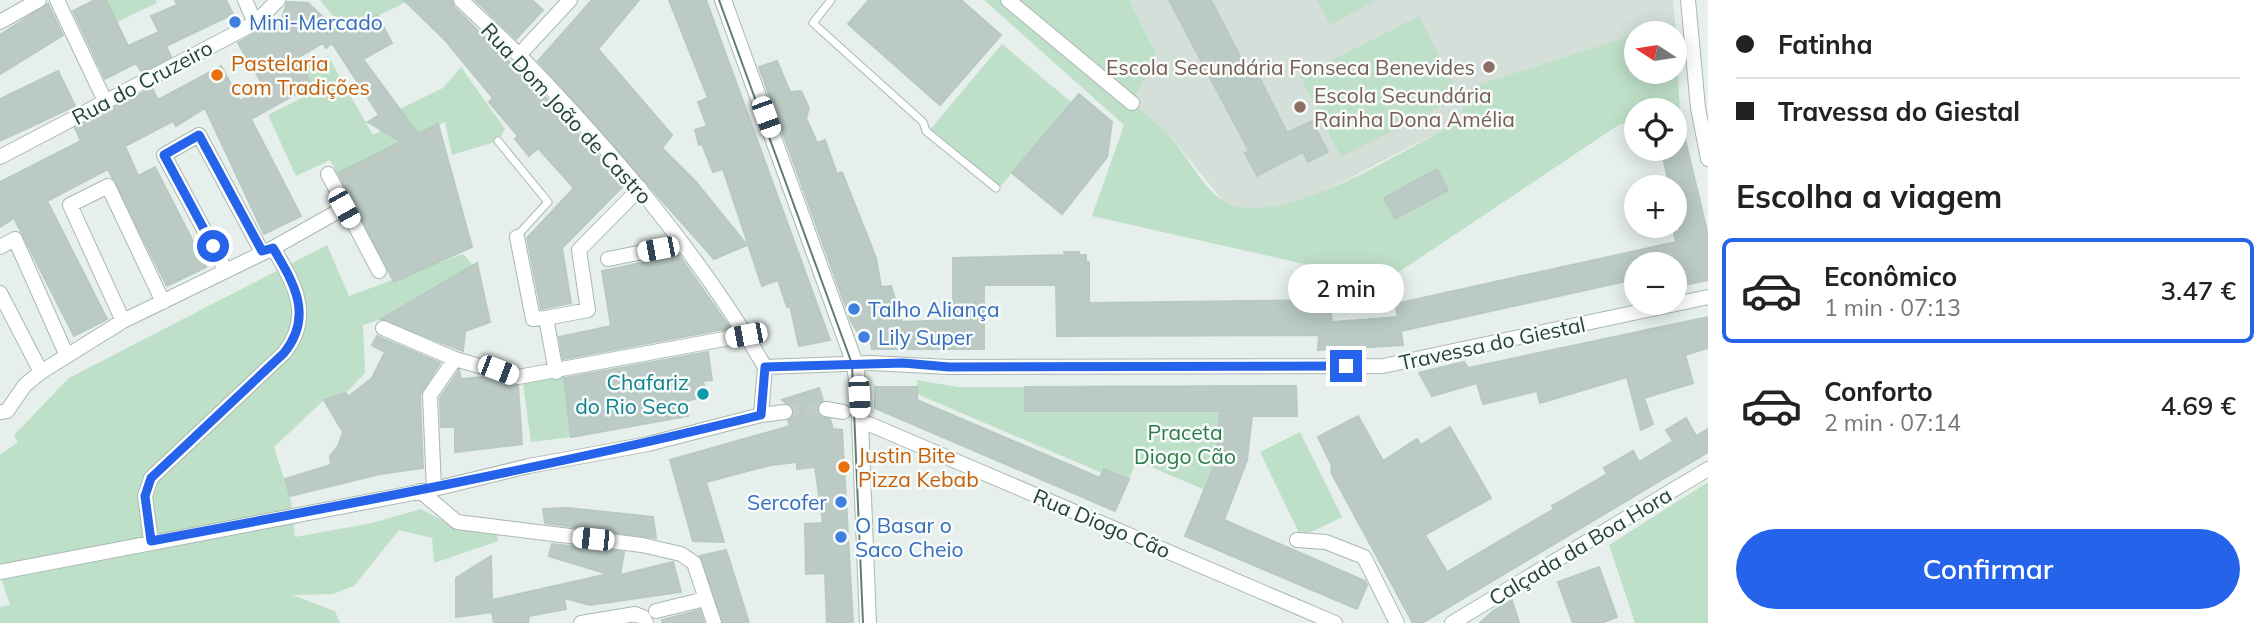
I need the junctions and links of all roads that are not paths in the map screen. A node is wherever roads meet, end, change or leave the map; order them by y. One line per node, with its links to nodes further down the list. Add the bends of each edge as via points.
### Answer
1 (39, 0): 12 (street)
2 (57, 0): 15 (street)
3 (245, 0): 13 (street)
4 (255, 0): 13 (street)
5 (278, 0): 13 (street, Rua do Cruzeiro)
6 (461, 0): 14 (street, Rua Dom João de Castro)
7 (570, 0): 14 (street)
8 (831, 0): 22 (lane, via 814,23 923,122 926,131)
9 (1008, 0): 16 (street)
10 (1688, 0): 19 (street, via 1693,71)
11 (726, 1): 40 (street)
12 (0, 22)
13 (256, 23): 15 (street, Rua do Cruzeiro)
14 (519, 55): 21 (street, Rua Dom João de Castro)
15 (105, 101): 18 (street, Rua do Cruzeiro)
16 (1132, 103)
17 (498, 141): 24 (lane, via 548,202)
18 (0, 157)
19 (1708, 159)
20 (328, 174): 23 (street)
21 (640, 187): 25 (street, Rua Dom João de Castro); 34 (street, via 579,250 588,310)
22 (996, 188)
23 (344, 208): 27 (street); 30 (street)
24 (517, 237): 34 (street, via 533,319)
25 (683, 244): 28 (street); 37 (street, Rua Dom João de Castro)
26 (0, 247): 38 (street, via 15,239)
27 (267, 250): 29 (street); 29 (street, via 199,135 164,155); 53 (street, via 299,296 296,336 284,353 151,478 145,496)
28 (608, 259)
29 (225, 268): 33 (street)
30 (379, 271)
31 (0, 293): 42 (street)
32 (1708, 297): 40 (street, Travessa do Giestal, via 1383,366)
33 (163, 302): 35 (street); 35 (street, via 108,186 101,189 70,205)
34 (546, 318): 43 (street)
35 (123, 321): 38 (street)
36 (383, 328): 39 (street)
37 (746, 335): 41 (street, Rua Dom João de Castro); 43 (street)
38 (67, 356): 42 (street)
39 (455, 359): 43 (street, via 518,377); 51 (street, via 430,395)
40 (855, 364): 41 (street, Travessa do Giestal); 60 (street)
41 (765, 367): 48 (street)
42 (40, 372): 45 (street, via 24,385 7,411)
43 (556, 372)
44 (826, 408): 47 (street)
45 (0, 412)
46 (785, 412): 48 (street)
47 (843, 412)
48 (761, 415): 51 (street, via 648,444)
49 (869, 424): 61 (street, Rua Diogo Cão)
50 (1708, 469): 63 (street, Calçada da Boa Hora)
51 (427, 490): 53 (street); 55 (street, via 457,522 681,554 694,563)
52 (1297, 540): 62 (street, via 1326,542 1364,557)
53 (151, 541): 54 (street)
54 (0, 572)
55 (705, 598): 56 (street); 59 (street)
56 (656, 611)
57 (643, 619): 58 (street)
58 (581, 623)
59 (714, 623)
60 (868, 623)
61 (1335, 623)
62 (1397, 623)
63 (1452, 623)

